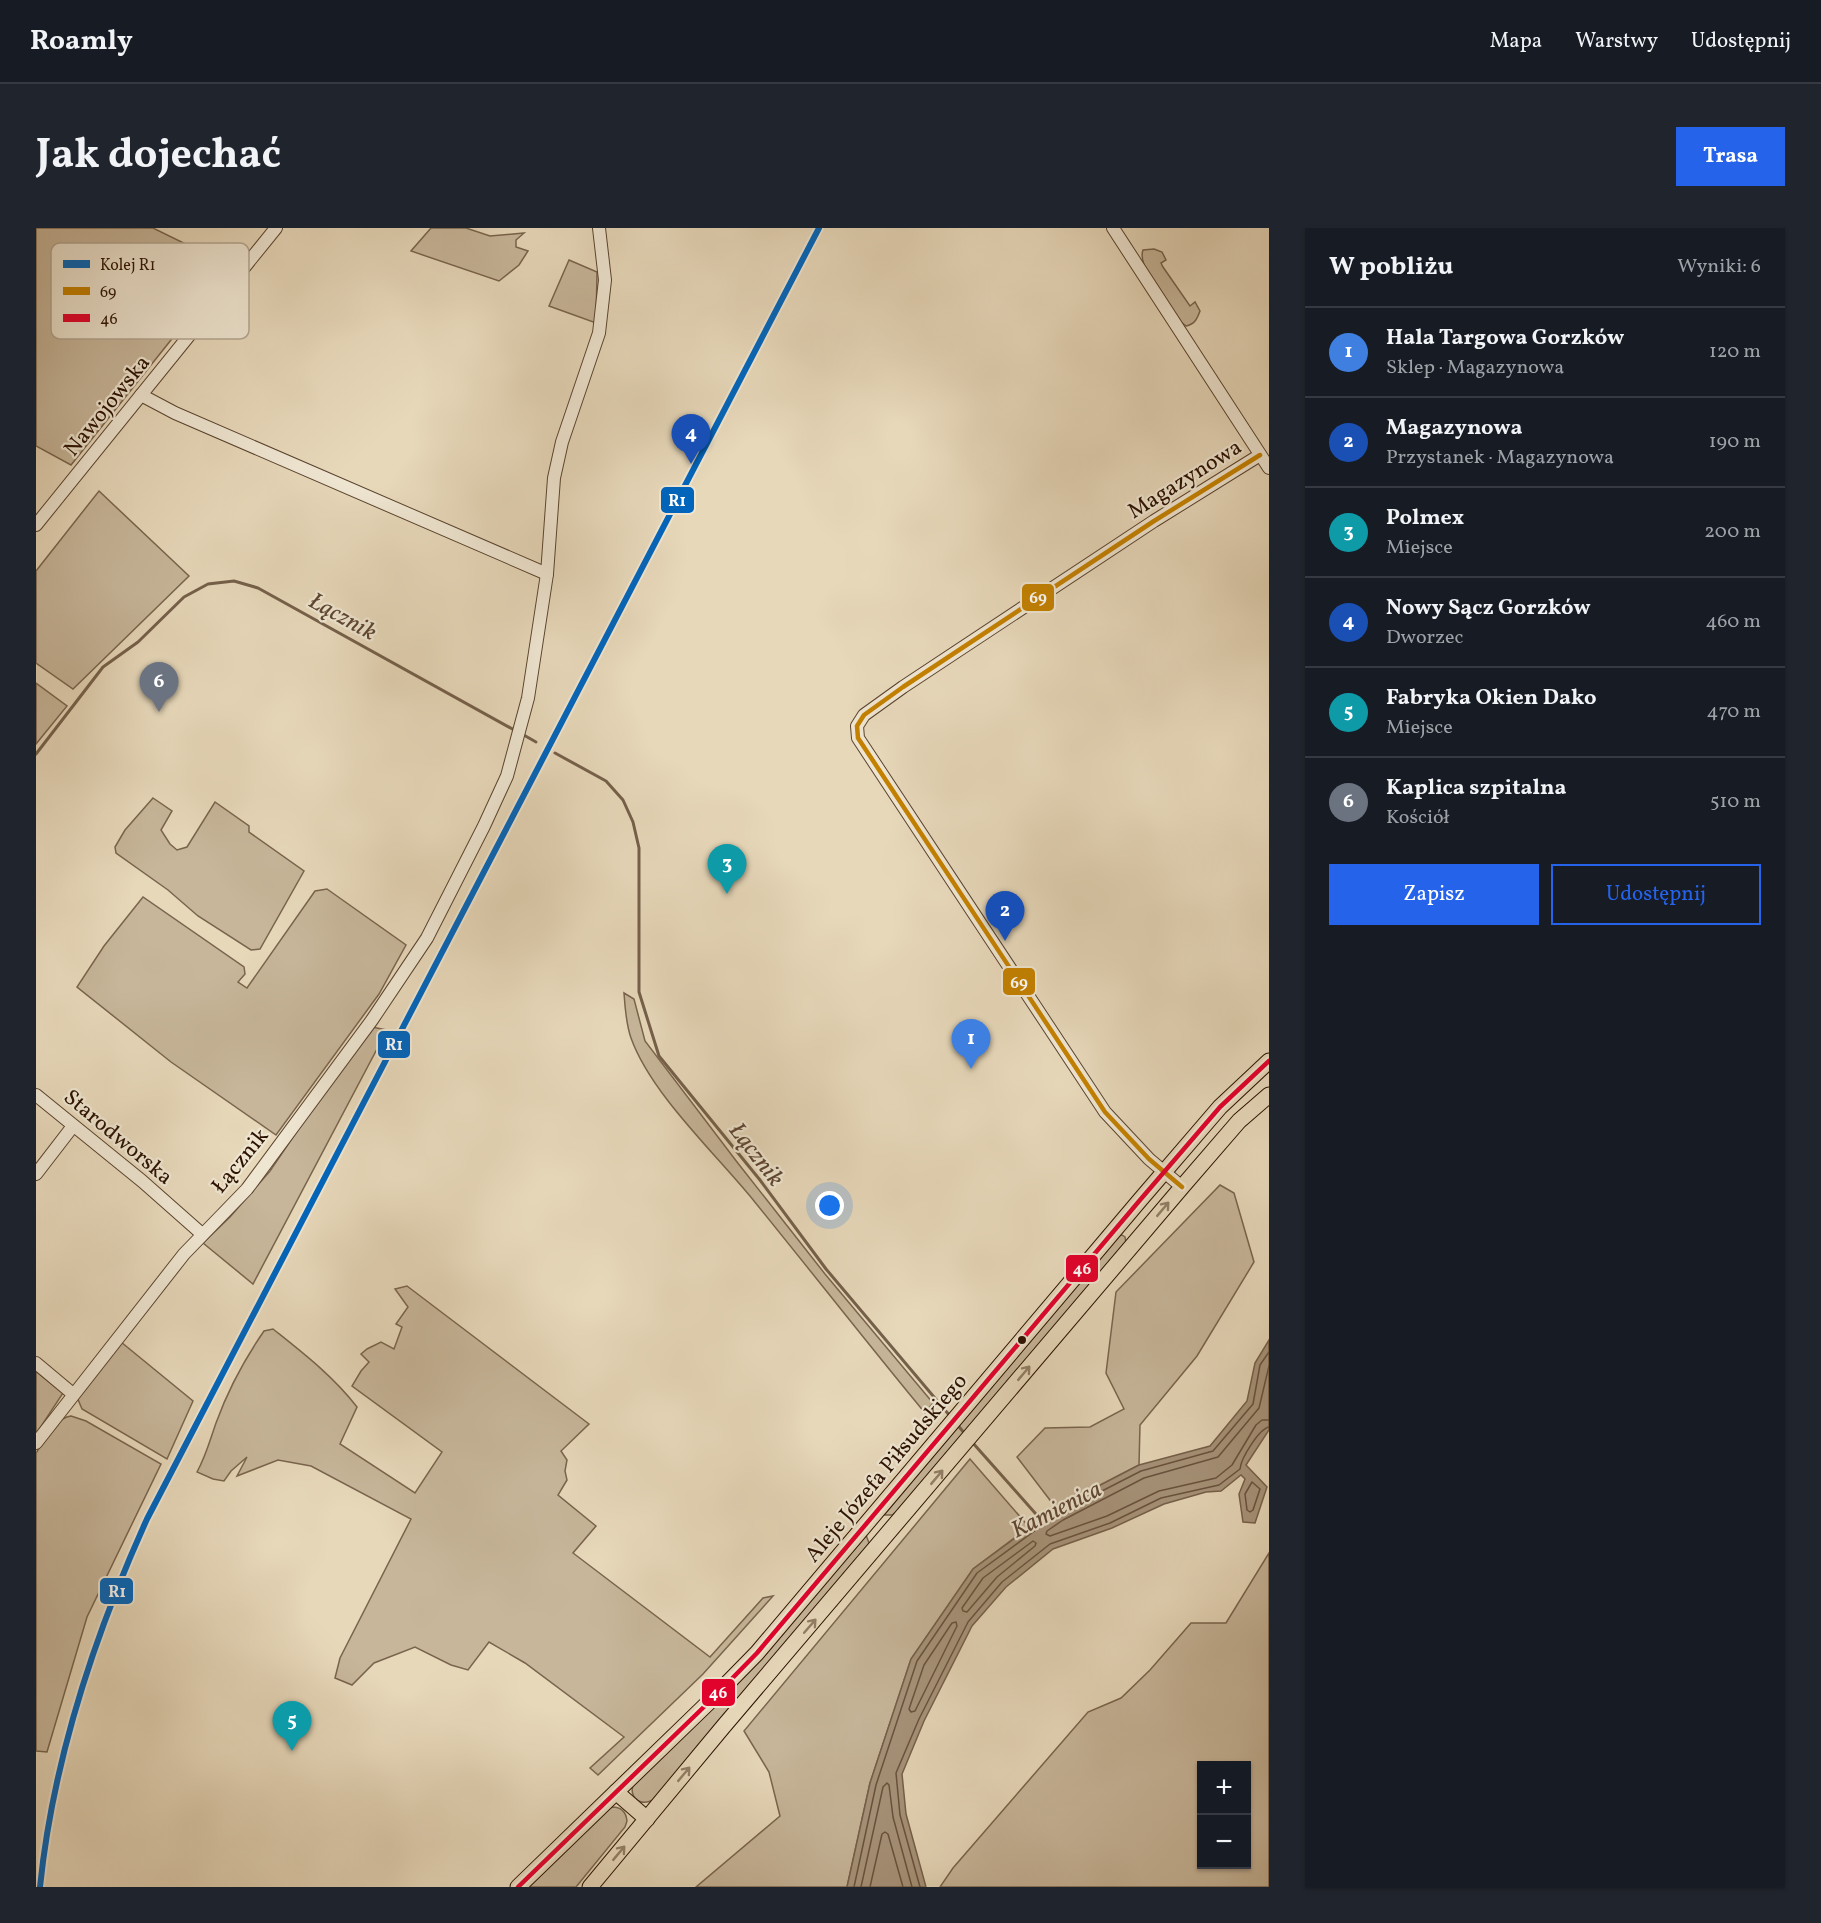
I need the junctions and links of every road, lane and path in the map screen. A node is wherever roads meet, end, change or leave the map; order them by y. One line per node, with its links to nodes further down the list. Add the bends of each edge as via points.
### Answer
1 (276, 228): 4 (street, Nawojowska)
2 (599, 228): 10 (street, Łącznik, via 605,280 600,324 556,469)
3 (1113, 228): 7 (street)
4 (249, 261)
5 (186, 339): 6 (street, Nawojowska)
6 (141, 395): 9 (street, Nawojowska); 10 (street)
7 (1260, 455): 8 (street); 15 (street, Magazynowa, via 903,687 864,715 857,726 858,738 1105,1112)
8 (1269, 468)
9 (36, 525)
10 (547, 574): 19 (street, Łącznik, via 528,698 507,776 427,938 372,1020 247,1189)
11 (1269, 1060): 15 (main road, Aleje Józefa Piłsudskiego, via 1220,1107)
12 (36, 1095): 14 (street, Starodworska)
13 (1269, 1095): 17 (main road, Aleje Józefa Piłsudskiego, via 1239,1121)
14 (73, 1126): 16 (street); 19 (street, Starodworska)
15 (1164, 1173): 17 (street, Magazynowa); 18 (main road, Aleje Józefa Piłsudskiego)
16 (36, 1174)
17 (1182, 1187): 20 (main road, Aleje Józefa Piłsudskiego, one-way to 17)
18 (1123, 1221): 20 (main road); 24 (main road, Aleje Józefa Piłsudskiego, via 757,1653)
19 (202, 1234): 22 (street, Łącznik)
20 (1140, 1236): 25 (main road, Aleje Józefa Piłsudskiego, one-way to 20)
21 (36, 1363): 22 (street)
22 (73, 1394): 23 (street, Łącznik)
23 (36, 1443)
24 (616, 1792): 25 (main road); 26 (main road, Aleje Józefa Piłsudskiego)
25 (647, 1819): 27 (main road, Aleje Józefa Piłsudskiego, one-way to 25)
26 (518, 1887)
27 (590, 1887)

